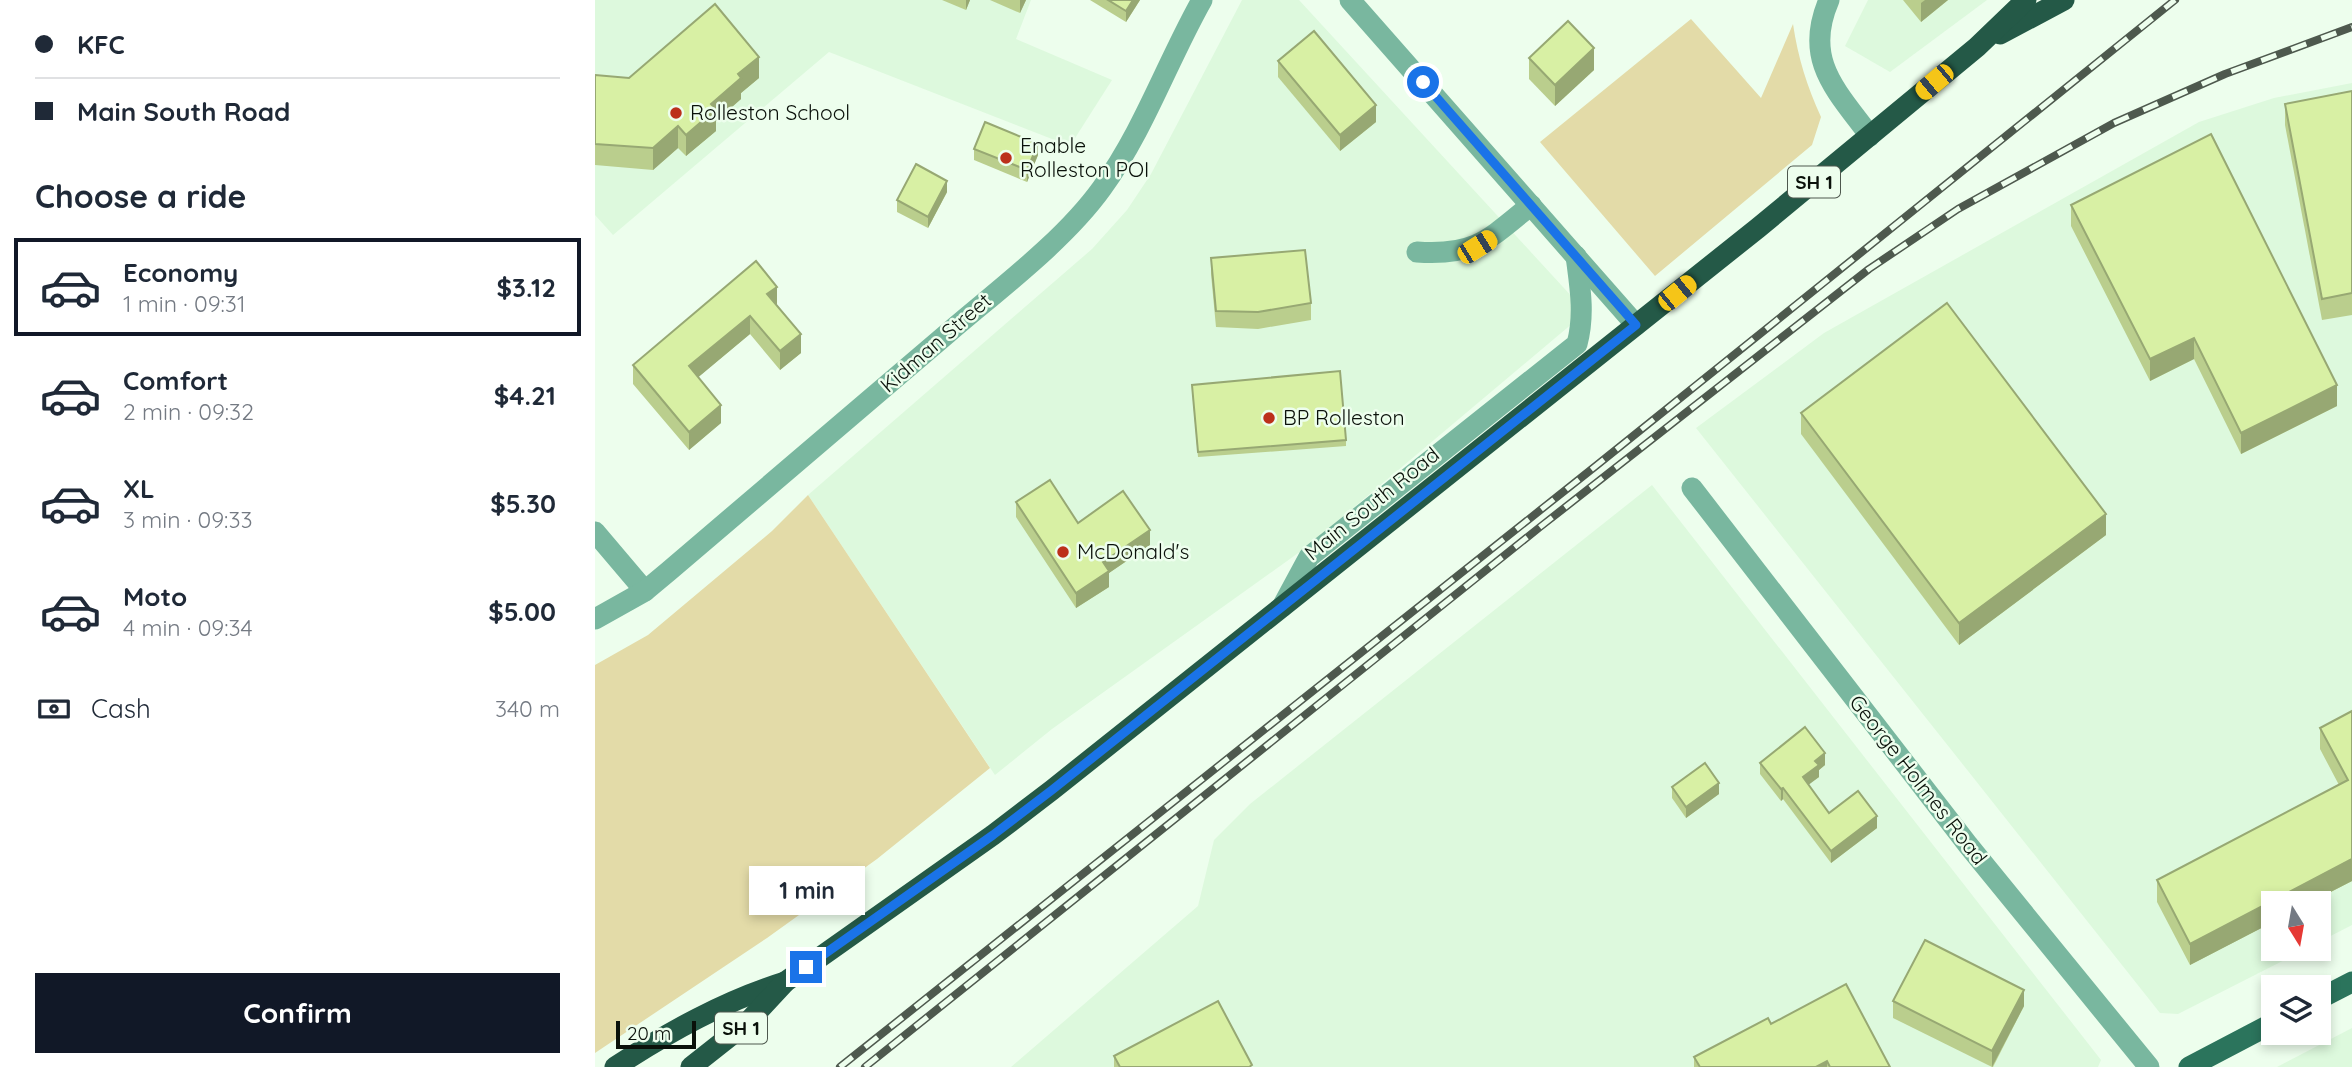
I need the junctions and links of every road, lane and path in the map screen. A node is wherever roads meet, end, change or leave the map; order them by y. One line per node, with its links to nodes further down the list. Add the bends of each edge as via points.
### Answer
1 (1202, 0): 14 (street, Kidman Street, via 1124,155 1076,219)
2 (1350, 0): 8 (street)
3 (1829, 0): 7 (street, via 1820,26 1821,60 1829,82)
4 (2026, 0): 6 (highway, Main South Road / SH 1)
5 (2064, 0): 6 (highway, Main South Road / SH 1)
6 (1977, 47): 7 (highway, Main South Road / SH 1)
7 (1870, 136): 11 (highway, Main South Road / SH 1)
8 (1531, 205): 9 (street, via 1477,247 1439,254); 10 (street)
9 (1417, 252)
10 (1576, 256): 11 (street); 15 (street, via 1583,307 1577,344 1309,557)
11 (1636, 325): 15 (highway, Main South Road / SH 1)
12 (1692, 488): 23 (street, George Holmes Road, via 1968,845)
13 (595, 533): 14 (street)
14 (645, 591): 16 (street, Kidman Street)
15 (1282, 608): 17 (highway, Main South Road / SH 1, via 1013,820)
16 (595, 619)
17 (785, 982): 21 (highway, Main South Road / SH 1, via 707,1012); 22 (highway, Main South Road / SH 1, via 748,1022)
18 (2352, 982): 19 (main road)
19 (2331, 993)
20 (2261, 1029): 24 (main road)
21 (615, 1067)
22 (691, 1067)
23 (2149, 1067)
24 (2189, 1067)

